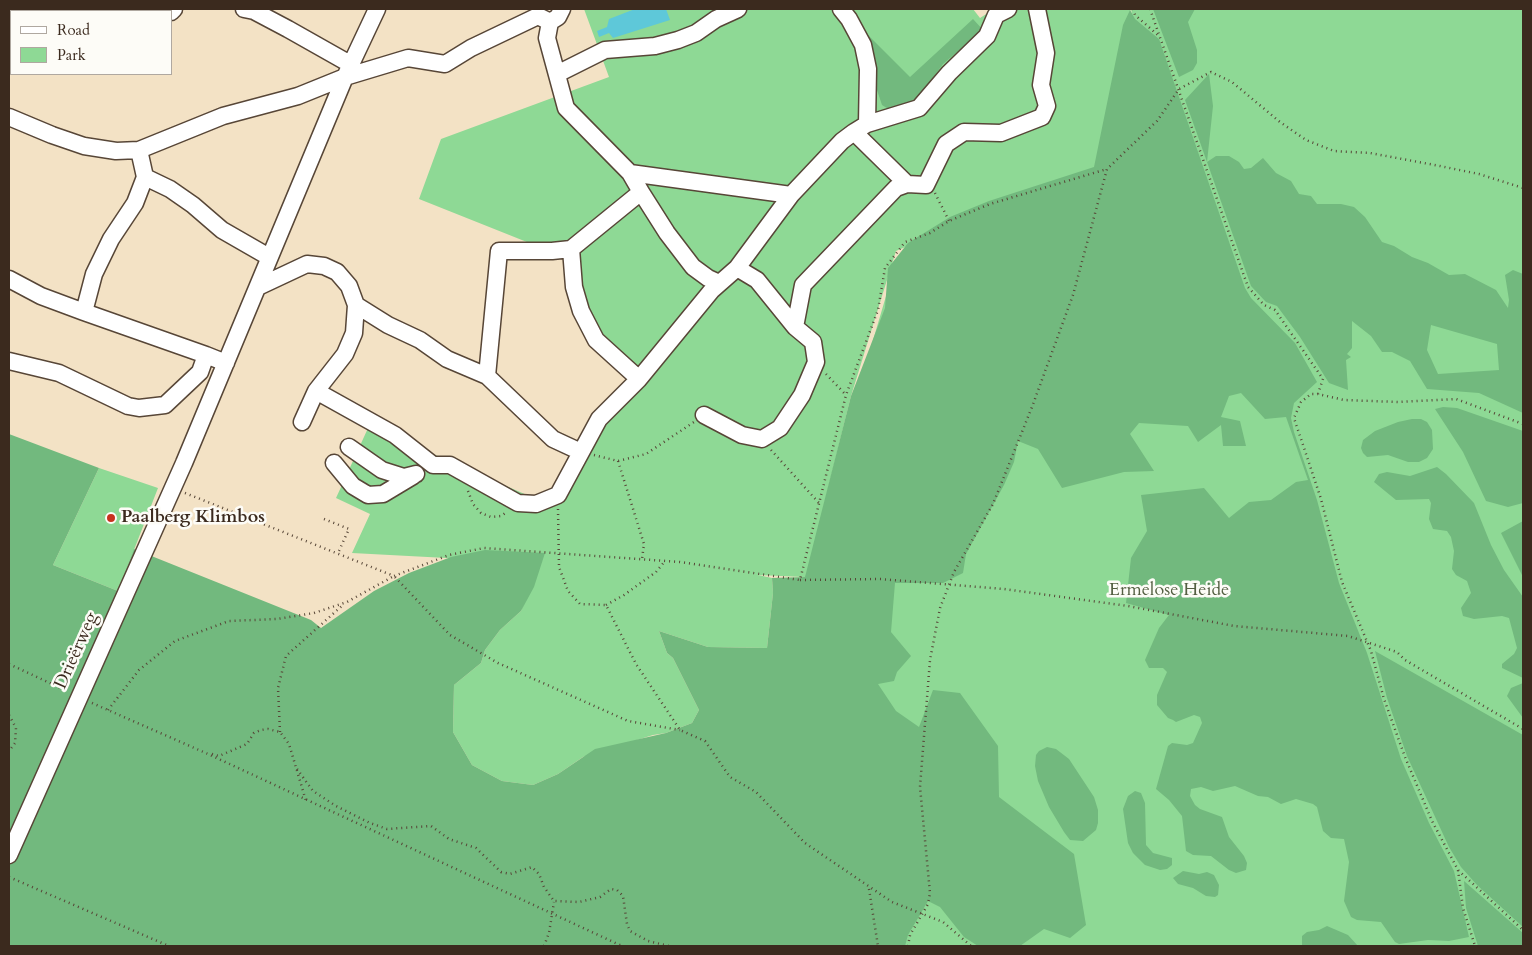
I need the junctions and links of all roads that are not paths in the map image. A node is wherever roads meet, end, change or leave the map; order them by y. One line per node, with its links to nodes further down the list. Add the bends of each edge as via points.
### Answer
1 (244, 9): 10 (street, via 254,11)
2 (376, 9): 10 (street, Drieërweg)
3 (562, 9): 9 (street)
4 (738, 9): 8 (street)
5 (840, 9): 13 (street, via 863,45 868,69)
6 (1008, 9): 13 (street, via 996,15 987,36 919,108)
7 (1037, 9): 17 (street, via 1046,53 1042,85 1047,106 1042,117 1002,133 964,132 946,144 926,185)
8 (714, 14): 11 (street, via 696,33 678,40 655,46 605,50)
9 (550, 22): 10 (street, via 538,16 471,48 446,64 408,58); 11 (street, via 547,38)
10 (348, 70): 14 (street, via 298,96 223,116); 21 (street, Drieërweg)
11 (557, 74): 15 (street, via 566,108)
12 (9, 117): 14 (street, via 84,146 116,151)
13 (860, 128): 17 (street); 19 (street, via 842,141)
14 (139, 150): 16 (street)
15 (630, 173): 18 (street); 19 (street)
16 (145, 177): 21 (street, via 170,189 222,230); 27 (street, via 135,203 111,239 94,274)
17 (908, 184): 28 (street, via 896,188 803,285)
18 (641, 192): 20 (street); 24 (street, via 693,266)
19 (790, 195): 22 (street)
20 (571, 248): 32 (street, via 499,251); 33 (street, via 574,287 581,311 596,340)
21 (269, 257): 25 (street, Drieërweg)
22 (737, 268): 24 (street); 28 (street, via 757,280)
23 (9, 279): 27 (street, via 41,296)
24 (719, 283): 33 (street)
25 (258, 287): 26 (street, via 307,264 324,266 337,272 349,286); 31 (street, Drieërweg)
26 (356, 305): 32 (street, via 420,340 447,359); 34 (street, via 354,333 345,354)
27 (84, 312): 29 (street)
28 (795, 327): 35 (street, via 813,342 816,362 802,395 780,428 762,439 742,435)
29 (206, 355): 30 (street, via 200,372 165,405 139,408 128,406 59,373); 31 (street)
30 (9, 361)
31 (226, 363): 42 (street, Drieërweg)
32 (487, 376): 38 (street, via 553,439)
33 (639, 379): 38 (street, via 599,419)
34 (316, 391): 36 (street); 40 (street, via 395,435)
35 (704, 415)
36 (302, 422)
37 (349, 447): 41 (street, via 382,470 404,477)
38 (581, 452): 40 (street, via 558,495 536,504 518,503 450,465)
39 (334, 463): 41 (street, via 352,486 368,494 383,494)
40 (433, 465): 41 (street)
41 (413, 476)
42 (9, 855)

